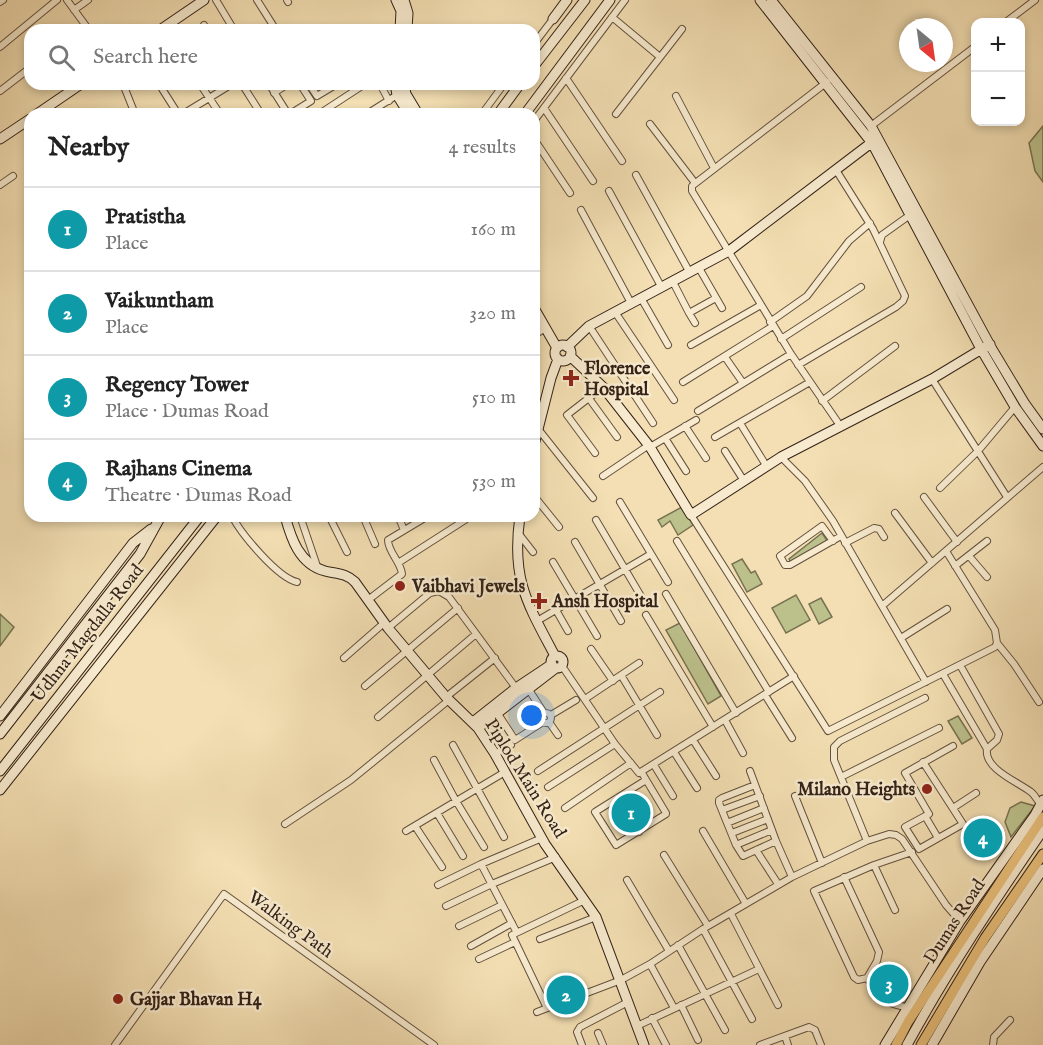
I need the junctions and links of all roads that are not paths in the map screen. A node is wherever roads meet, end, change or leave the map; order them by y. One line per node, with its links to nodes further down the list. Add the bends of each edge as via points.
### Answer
1 (57, 0): 20 (street)
2 (67, 0): 16 (street)
3 (88, 0): 16 (street)
4 (204, 0): 22 (street)
5 (216, 0): 23 (street)
6 (257, 0): 24 (street)
7 (396, 0): 25 (street)
8 (404, 0): 26 (street)
9 (567, 0): 19 (street)
10 (585, 0): 33 (street)
11 (610, 0): 74 (street)
12 (625, 0): 17 (street)
13 (760, 0): 36 (street)
14 (771, 0): 36 (street)
15 (1035, 0): 18 (street)
16 (74, 10): 21 (street)
17 (612, 17): 32 (street); 35 (street)
18 (1011, 18)
19 (553, 19): 29 (street)
20 (28, 24)
21 (81, 24)
22 (170, 24)
23 (230, 24)
24 (272, 24)
25 (400, 24)
26 (407, 24)
27 (24, 27): 30 (street)
28 (682, 29): 32 (street)
29 (540, 36)
30 (0, 47)
31 (971, 49): 80 (street)
32 (660, 57): 77 (street)
33 (540, 58)
34 (24, 73): 54 (street)
35 (566, 78): 75 (street); 84 (street)
36 (829, 80): 80 (street); 82 (street); 85 (street)
37 (72, 90): 60 (street)
38 (125, 90): 61 (street)
39 (163, 90): 62 (street)
40 (204, 90): 58 (street)
41 (222, 90): 58 (street)
42 (246, 90): 65 (street)
43 (272, 90): 55 (street)
44 (279, 90): 55 (street)
45 (304, 90): 67 (street, via 311,101)
46 (313, 90): 47 (street, via 317,96)
47 (328, 90)
48 (356, 90): 68 (street)
49 (383, 90): 59 (street)
50 (397, 90): 56 (street)
51 (405, 90): 71 (street)
52 (500, 90): 72 (street)
53 (516, 90): 73 (street)
54 (0, 91)
55 (274, 93): 66 (street)
56 (397, 95): 59 (street); 70 (street)
57 (676, 96): 85 (street)
58 (209, 98): 63 (street); 64 (street)
59 (388, 100): 69 (street)
60 (46, 108)
61 (133, 108)
62 (174, 108)
63 (193, 108)
64 (216, 108)
65 (257, 108)
66 (285, 108)
67 (299, 108)
68 (328, 108)
69 (376, 108)
70 (406, 108)
71 (414, 108)
72 (486, 108)
73 (502, 108)
74 (529, 108)
75 (544, 108): 76 (street); 89 (street)
76 (540, 113)
77 (616, 114)
78 (24, 123): 81 (street)
79 (650, 124): 90 (street)
80 (871, 126): 82 (street)
81 (0, 139)
82 (875, 141): 86 (street); 95 (street); 120 (street)
83 (540, 148): 93 (street)
84 (622, 161)
85 (714, 168): 90 (street)
86 (836, 170): 96 (street); 98 (street)
87 (636, 175): 99 (street)
88 (13, 177): 91 (street)
89 (593, 182)
90 (695, 183): 98 (street, via 693,195)
91 (0, 185)
92 (609, 191): 102 (street)
93 (570, 193)
94 (580, 210): 105 (street)
95 (910, 215): 97 (street, via 882,234); 120 (street)
96 (870, 223): 97 (street); 112 (street, via 849,241 811,292)
97 (880, 243): 124 (street, via 904,292 903,301)
98 (729, 251): 99 (street); 106 (street)
99 (694, 270): 100 (street); 104 (street)
100 (673, 282): 102 (street); 109 (street)
101 (861, 287): 116 (street)
102 (662, 288): 103 (street)
103 (640, 298): 105 (street); 117 (street)
104 (716, 298): 107 (street); 109 (street)
105 (631, 303): 108 (street)
106 (761, 305): 112 (street); 118 (street)
107 (722, 308)
108 (615, 312): 113 (street); 131 (street)
109 (689, 313): 111 (street)
110 (540, 318): 114 (street)
111 (695, 323)
112 (772, 324): 116 (street); 123 (street)
113 (589, 326): 121 (street); 136 (street)
114 (546, 328): 115 (street); 121 (street)
115 (540, 332)
116 (781, 339): 122 (street)
117 (668, 345)
118 (691, 345)
119 (895, 346): 132 (street)
120 (986, 346): 125 (street); 133 (street); 141 (street)
121 (565, 350): 129 (street); 138 (street, via 565,361 558,359 551,378)
122 (791, 354): 124 (street); 128 (street)
123 (725, 357): 126 (street); 128 (street)
124 (798, 365): 127 (street)
125 (932, 380): 140 (street); 149 (street)
126 (682, 381)
127 (810, 382): 132 (street); 137 (street)
128 (743, 383): 134 (street)
129 (603, 387): 130 (street); 146 (street)
130 (588, 397): 143 (street); 150 (street, via 567,415)
131 (674, 400)
132 (822, 400): 140 (street)
133 (1015, 407): 147 (street); 149 (street)
134 (698, 411)
135 (696, 420): 139 (street)
136 (652, 423)
137 (740, 423): 145 (street); 153 (street)
138 (540, 426)
139 (685, 426): 144 (street); 151 (street)
140 (842, 428): 152 (street)
141 (1043, 429)
142 (540, 431): 161 (street)
143 (617, 437)
144 (665, 438): 146 (street); 155 (street)
145 (715, 438)
146 (650, 446): 156 (street); 165 (street)
147 (1043, 446)
148 (725, 451): 157 (street)
149 (978, 451): 158 (street); 160 (street)
150 (595, 453)
151 (706, 458)
152 (781, 458): 153 (street); 183 (street, via 805,482)
153 (767, 467): 157 (street)
154 (1043, 467): 160 (street)
155 (686, 471)
156 (603, 476)
157 (744, 482): 165 (street)
158 (940, 488)
159 (924, 497): 187 (street)
160 (1007, 497): 187 (street)
161 (593, 498)
162 (620, 502): 195 (street)
163 (540, 503): 180 (street)
164 (895, 513): 199 (street)
165 (691, 515): 234 (street)
166 (596, 520): 202 (street)
167 (157, 522): 179 (street, Udhna Magdalla Road)
168 (195, 522): 275 (street, Udhna Magdalla Road)
169 (212, 522): 287 (street)
170 (235, 522): 204 (street, via 279,572)
171 (287, 522): 201 (street, Piplod Main Road, via 295,547)
172 (302, 522): 201 (street)
173 (332, 522): 192 (street)
174 (366, 522): 191 (street)
175 (401, 522): 181 (street)
176 (418, 522): 181 (street)
177 (462, 522): 198 (street)
178 (519, 522): 182 (street)
179 (154, 526): 250 (street, via 133,543); 258 (street, Udhna Magdalla Road, via 140,554)
180 (559, 527)
181 (404, 530): 198 (street, via 387,542)
182 (517, 532): 193 (street); 216 (street, via 521,586)
183 (841, 536): 186 (street); 190 (street)
184 (884, 537): 190 (street, via 874,528)
185 (676, 541): 241 (street)
186 (833, 541): 186 (street, via 788,566 780,556 822,526)
187 (957, 542): 194 (street)
188 (987, 542): 196 (street)
189 (575, 543): 206 (street)
190 (845, 543): 211 (street)
191 (375, 544)
192 (347, 552)
193 (533, 552)
194 (946, 552): 199 (street); 200 (street)
195 (651, 554): 202 (street); 205 (street)
196 (969, 556): 200 (street); 203 (street)
197 (553, 562): 208 (street)
198 (398, 563): 209 (street, via 403,571 401,576)
199 (932, 563): 211 (street)
200 (956, 566): 223 (street, via 995,630)
201 (318, 568): 209 (street, Piplod Main Road, via 348,575)
202 (625, 569): 206 (street); 210 (street)
203 (987, 577)
204 (297, 582)
205 (668, 582)
206 (600, 584): 208 (street); 217 (street)
207 (666, 594): 248 (street)
208 (575, 599): 214 (street); 221 (street)
209 (368, 600): 218 (street, Piplod Main Road)
210 (645, 603)
211 (882, 606): 222 (street)
212 (458, 608): 218 (street, via 446,594 435,591); 220 (street); 225 (street)
213 (947, 609): 222 (street)
214 (556, 610): 216 (street); 219 (street)
215 (645, 615): 255 (street)
216 (537, 621): 229 (street)
217 (621, 621)
218 (386, 625): 225 (street, Piplod Main Road); 226 (street)
219 (568, 631)
220 (476, 633): 227 (street); 231 (street)
221 (597, 636)
222 (901, 638): 236 (street)
223 (997, 643): 230 (street); 246 (street)
224 (591, 649): 235 (street)
225 (406, 650): 231 (street, Piplod Main Road); 237 (street)
226 (344, 658)
227 (495, 658): 238 (street); 242 (street)
228 (639, 663): 233 (street)
229 (556, 664): 238 (street); 239 (street); 244 (street)
230 (960, 665): 232 (street); 267 (street, via 999,734)
231 (428, 674): 242 (street, Piplod Main Road); 251 (street)
232 (943, 674): 236 (street); 267 (street)
233 (621, 675): 235 (street); 247 (street)
234 (794, 676): 236 (street, via 828,731); 241 (street)
235 (613, 681): 244 (street)
236 (926, 682)
237 (365, 686)
238 (516, 688): 254 (street)
239 (529, 690): 249 (street); 252 (street)
240 (660, 692): 247 (street)
241 (767, 693): 248 (street); 261 (street)
242 (448, 698): 254 (street, Piplod Main Road); 304 (street, via 351,780)
243 (925, 698): 281 (street, via 836,744 834,760)
244 (585, 699): 256 (street)
245 (576, 700): 252 (street)
246 (1039, 702)
247 (639, 705): 256 (street); 260 (street)
248 (735, 713): 253 (street)
249 (498, 714): 252 (street, via 515,740); 254 (street)
250 (0, 716)
251 (378, 717)
252 (547, 718): 259 (street)
253 (725, 720): 255 (street); 269 (street)
254 (475, 725): 270 (street, Piplod Main Road)
255 (712, 727): 262 (street)
256 (605, 728): 263 (street); 276 (street)
257 (939, 728): 281 (street)
258 (0, 734)
259 (558, 735)
260 (657, 735)
261 (792, 738)
262 (693, 740): 268 (street); 280 (street)
263 (615, 744): 273 (street); 284 (street)
264 (453, 745): 285 (street)
265 (511, 745): 270 (street)
266 (952, 746): 272 (street)
267 (987, 749): 294 (street, via 987,757 1002,774)
268 (674, 752): 274 (street); 286 (street)
269 (743, 753)
270 (495, 754): 278 (street, Piplod Main Road)
271 (434, 760): 293 (street)
272 (923, 762): 297 (street); 300 (street, via 905,773 929,814)
273 (631, 763): 279 (street); 295 (street)
274 (654, 765): 279 (street); 289 (street)
275 (0, 771)
276 (538, 771)
277 (750, 771): 283 (street)
278 (506, 772): 285 (street); 313 (street, Piplod Main Road)
279 (642, 773): 282 (street)
280 (716, 776)
281 (841, 777): 317 (street)
282 (646, 780): 292 (street); 310 (street, via 666,814)
283 (755, 785): 290 (street); 298 (street, via 719,800)
284 (548, 787)
285 (477, 788): 293 (street); 312 (street)
286 (697, 788)
287 (0, 790)
288 (976, 793): 297 (street)
289 (673, 796)
290 (760, 796): 296 (street); 298 (street)
291 (795, 796): 327 (street)
292 (616, 798): 310 (street); 310 (street, via 595,814 616,845)
293 (456, 801): 299 (street); 319 (street)
294 (1042, 802): 345 (street)
295 (565, 808)
296 (764, 808): 302 (street); 303 (street)
297 (953, 808): 314 (street, via 963,824)
298 (722, 810): 303 (street)
299 (437, 813): 305 (street); 325 (street)
300 (925, 816): 314 (street); 320 (street, via 905,827)
301 (1043, 817): 386 (main road, Dumas Road)
302 (768, 819): 306 (street); 311 (street)
303 (727, 823): 311 (street)
304 (285, 824)
305 (415, 826): 308 (street); 330 (street)
306 (772, 830): 316 (street); 318 (street)
307 (1043, 830): 387 (street, via 936,992)
308 (406, 831)
309 (703, 831): 339 (street)
310 (639, 832)
311 (732, 833): 318 (street)
312 (504, 837)
313 (542, 838): 326 (street, Piplod Main Road); 328 (street)
314 (938, 838): 320 (street)
315 (1043, 840): 387 (street)
316 (776, 841): 321 (street); 332 (street)
317 (867, 841): 322 (street, via 896,835); 327 (street)
318 (736, 845): 321 (street, via 743,855)
319 (484, 847)
320 (919, 849): 322 (street)
321 (756, 850): 336 (street)
322 (910, 853): 329 (street); 345 (street)
323 (1043, 854): 388 (main road, Dumas Road)
324 (664, 855): 348 (street)
325 (463, 856)
326 (556, 857): 335 (street); 338 (street, Piplod Main Road)
327 (822, 863): 332 (street)
328 (481, 864): 335 (street); 337 (street)
329 (874, 866): 333 (street); 342 (street)
330 (442, 867)
331 (1043, 869): 389 (street, via 980,962)
332 (792, 877): 336 (street)
333 (844, 878): 358 (street, via 879,952); 358 (street, via 814,892 854,977)
334 (627, 880): 354 (street)
335 (492, 884): 340 (street); 341 (street)
336 (778, 884): 339 (street)
337 (438, 885)
338 (585, 900): 344 (street, Piplod Main Road); 349 (street)
339 (746, 904): 343 (street)
340 (502, 905): 346 (street); 347 (street)
341 (446, 906)
342 (894, 910)
343 (731, 914): 348 (street); 357 (street)
344 (596, 917): 350 (street); 359 (street, Piplod Main Road)
345 (960, 921): 365 (street)
346 (512, 923): 349 (street); 353 (street)
347 (459, 927)
348 (705, 927): 352 (street); 360 (street)
349 (516, 931): 351 (street, via 512,935)
350 (540, 939)
351 (514, 942): 355 (street); 366 (street)
352 (678, 945): 354 (street); 361 (street)
353 (471, 946)
354 (669, 951): 356 (street)
355 (479, 959)
356 (650, 964): 359 (street); 364 (street)
357 (759, 969): 360 (street); 363 (street)
358 (867, 978): 365 (street, via 881,998 895,1006)
359 (621, 980): 362 (street, Piplod Main Road); 366 (street)
360 (732, 982): 361 (street); 369 (street)
361 (705, 994): 364 (street); 372 (street)
362 (628, 1002): 371 (street, Piplod Main Road); 378 (street, via 580,1027)
363 (777, 1005)
364 (678, 1007): 368 (street); 375 (street)
365 (908, 1007): 385 (street)
366 (547, 1008): 367 (street)
367 (537, 1012)
368 (652, 1018): 371 (street); 381 (street)
369 (752, 1019)
370 (1010, 1020): 390 (street, via 994,1036)
371 (638, 1026): 380 (street, Piplod Main Road)
372 (725, 1030)
373 (598, 1033): 379 (street)
374 (785, 1036): 382 (street); 383 (street); 384 (street, via 809,1027 815,1030)
375 (698, 1040)
376 (115, 1045): 377 (street, Walking Path, via 224,894)
377 (434, 1045)
378 (582, 1045)
379 (603, 1045)
380 (644, 1045)
381 (666, 1045)
382 (760, 1045)
383 (788, 1045)
384 (821, 1045)
385 (885, 1045)
386 (896, 1045)
387 (909, 1045)
388 (921, 1045)
389 (932, 1045)
390 (993, 1045)

